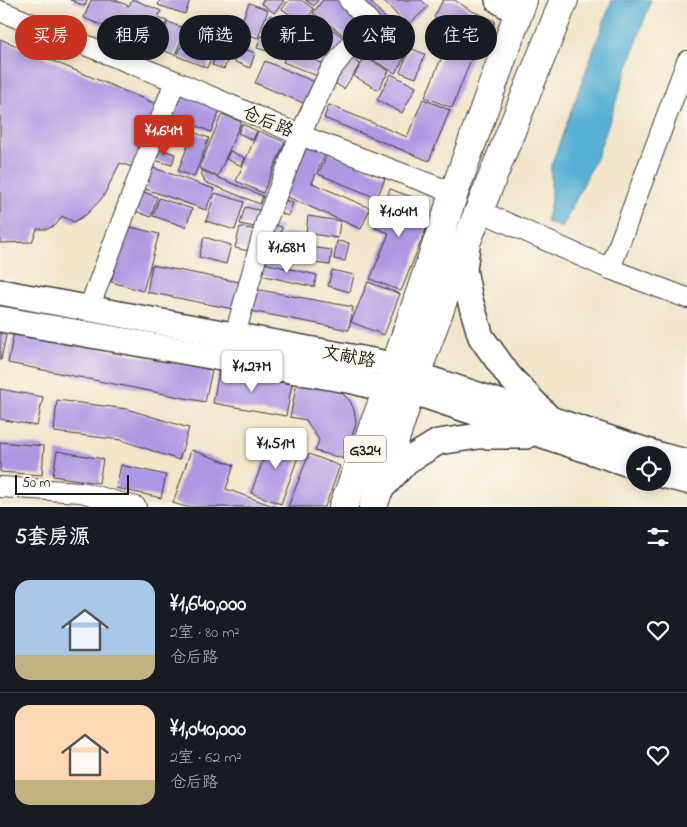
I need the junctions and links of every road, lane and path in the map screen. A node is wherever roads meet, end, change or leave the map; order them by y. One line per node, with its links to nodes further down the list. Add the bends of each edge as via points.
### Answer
1 (349, 0): 7 (street, via 369,21 330,71)
2 (564, 0): 9 (highway, G324)
3 (513, 4): 8 (highway, G324)
4 (0, 11): 6 (street, 仓后路)
5 (687, 61): 11 (street)
6 (174, 81): 7 (street, 仓后路); 14 (street)
7 (300, 135): 8 (street, 仓后路); 16 (street, via 266,222)
8 (454, 193): 17 (highway, G324)
9 (480, 211): 10 (highway, G324); 11 (street)
10 (467, 243): 17 (highway, G324); 18 (main road, via 464,270 481,337)
11 (610, 269): 13 (street)
12 (0, 292): 14 (main road, 文献路)
13 (687, 298)
14 (89, 308): 16 (main road, 文献路)
15 (0, 319): 17 (main road, 文献路, via 353,381)
16 (235, 335): 17 (main road, 文献路, via 361,358)
17 (402, 381): 18 (main road, 文献路); 26 (highway, G324); 28 (highway, G324)
18 (548, 427): 19 (main road, 文献路); 21 (main road, 文献路); 26 (main road, via 438,442 408,461)
19 (626, 447)
20 (671, 458): 22 (main road, 文献路)
21 (626, 462)
22 (687, 462)
23 (671, 477): 24 (main road)
24 (687, 481)
25 (0, 487): 27 (street, via 81,492)
26 (376, 499)
27 (136, 507)
28 (343, 507)

